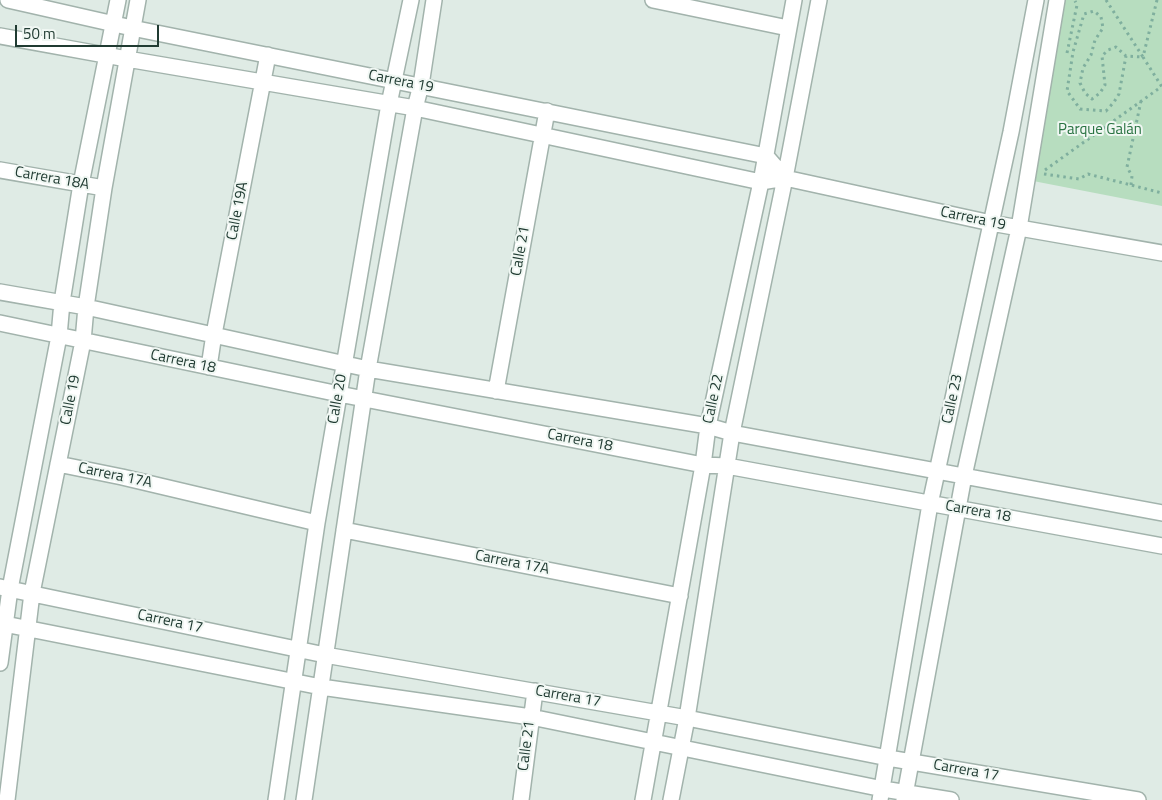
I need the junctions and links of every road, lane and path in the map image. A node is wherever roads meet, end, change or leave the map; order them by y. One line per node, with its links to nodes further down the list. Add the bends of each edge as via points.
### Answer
1 (8, 0): 13 (street, Carrera 19)
2 (118, 0): 13 (street, Calle 19)
3 (138, 0): 14 (street, Calle 19)
4 (411, 0): 22 (street, Calle 20)
5 (434, 0): 24 (street, Calle 20)
6 (653, 0): 15 (street)
7 (794, 0): 15 (street, Calle 22)
8 (818, 0): 33 (street, Calle 22)
9 (1036, 0): 39 (street, Calle 23)
10 (1057, 0): 40 (street, Calle 23)
11 (1106, 0): 20 (path)
12 (1157, 0): 20 (path)
13 (113, 24): 14 (street, Carrera 19); 17 (street, Calle 19)
14 (132, 28): 18 (street, Carrera 19); 21 (street, Calle 19)
15 (788, 28): 31 (street, Calle 22)
16 (0, 36): 17 (street, Carrera 19)
17 (107, 56): 21 (street, Carrera 19); 35 (street, Calle 19)
18 (268, 56): 22 (street, Carrera 19); 23 (street, Calle 19A)
19 (1126, 56): 19 (path, via 1114,102 1106,111 1080,109 1067,91 1084,14 1094,11 1101,17 1104,28 1083,68 1080,83 1085,93 1092,99 1105,85 1102,56 1108,50 1116,47); 20 (path)
20 (1143, 57): 25 (path)
21 (127, 59): 23 (street, Carrera 19); 37 (street, Calle 19)
22 (394, 81): 24 (street, Carrera 19); 27 (street, Calle 20)
23 (264, 82): 27 (street, Carrera 19); 46 (street, Calle 19A)
24 (420, 85): 28 (street, Calle 20); 29 (street, Carrera 19)
25 (1162, 87): 26 (path)
26 (1141, 101): 36 (path, via 1127,167 1132,176); 36 (path, via 1041,173 1080,179 1088,174)
27 (390, 104): 28 (street, Carrera 19); 49 (street, Calle 20)
28 (415, 108): 30 (street, Carrera 19); 51 (street, Calle 20)
29 (547, 111): 30 (street, Calle 21); 31 (street, Carrera 19)
30 (542, 135): 34 (street, Carrera 19); 52 (street, Calle 21)
31 (766, 156): 33 (street); 34 (street, Calle 22)
32 (0, 170): 35 (street, Carrera 18A)
33 (785, 178): 34 (street, Carrera 19); 39 (street, Carrera 19); 56 (street, Calle 22)
34 (761, 182): 55 (street, Calle 22)
35 (81, 184): 37 (street, Carrera 18A); 43 (street, Calle 19)
36 (1131, 185): 38 (path)
37 (104, 188): 44 (street, Calle 19)
38 (1162, 193)
39 (991, 223): 40 (street, Carrera 19); 60 (street, Calle 23)
40 (1019, 228): 41 (street, Carrera 19); 61 (street, Calle 23)
41 (1162, 253)
42 (0, 292): 43 (street)
43 (62, 302): 44 (street); 47 (street, Calle 19)
44 (86, 307): 46 (street); 48 (street, Calle 19)
45 (0, 323): 47 (street, Carrera 18)
46 (214, 334): 49 (street); 50 (street, Calle 19A)
47 (59, 336): 48 (street, Carrera 18); 68 (street, Calle 19)
48 (83, 341): 50 (street, Carrera 18); 57 (street, Calle 19)
49 (344, 364): 51 (street); 53 (street, Calle 20)
50 (209, 367): 53 (street, Carrera 18)
51 (368, 369): 52 (street); 54 (street, Calle 20)
52 (496, 391): 55 (street)
53 (339, 394): 54 (street, Carrera 18); 65 (street, Calle 20)
54 (364, 399): 58 (street, Carrera 18); 66 (street, Calle 20)
55 (708, 426): 56 (street); 58 (street, Calle 22)
56 (732, 432): 59 (street, Calle 22); 60 (street)
57 (58, 464): 65 (street, Carrera 17A); 69 (street, Calle 19)
58 (703, 465): 59 (street, Carrera 18); 70 (street, Calle 22)
59 (727, 466): 62 (street, Carrera 18); 81 (street, Calle 22)
60 (937, 471): 61 (street); 62 (street, Calle 23)
61 (964, 476): 63 (street, Calle 23); 64 (street)
62 (930, 504): 63 (street, Carrera 18); 84 (street, Calle 23)
63 (959, 508): 67 (street, Carrera 18); 85 (street, Calle 23)
64 (1162, 513)
65 (317, 523): 73 (street, Calle 20)
66 (344, 530): 70 (street, Carrera 17A); 74 (street, Calle 20)
67 (1162, 546)
68 (5, 588): 69 (street, Carrera 17); 71 (street, Calle 19)
69 (32, 593): 72 (street, Calle 19); 73 (street, Carrera 17)
70 (680, 596): 79 (street, Calle 22)
71 (2, 624): 72 (street, Carrera 17); 75 (street, Calle 19)
72 (28, 628): 76 (street, Carrera 17); 88 (street, Calle 19)
73 (299, 650): 74 (street, Carrera 17); 76 (street, Calle 20)
74 (325, 655): 77 (street, Calle 20); 78 (street, Carrera 17)
75 (0, 663)
76 (294, 681): 77 (street, Carrera 17); 89 (street, Calle 20)
77 (321, 687): 80 (street, Carrera 17); 90 (street, Calle 20)
78 (535, 691): 79 (street, Carrera 17); 80 (street, Calle 21)
79 (660, 713): 81 (street, Carrera 17); 82 (street, Calle 22)
80 (531, 717): 82 (street, Carrera 17); 91 (street, Calle 21)
81 (687, 718): 83 (street, Calle 22); 84 (street, Carrera 17)
82 (654, 741): 83 (street, Carrera 17); 92 (street, Calle 22)
83 (682, 747): 86 (street, Carrera 17); 93 (street, Calle 22)
84 (888, 758): 85 (street, Carrera 17); 86 (street, Calle 23)
85 (911, 762): 87 (street, Calle 23); 95 (street, Carrera 17)
86 (881, 794): 87 (street, Carrera 17)
87 (904, 796): 94 (street, Carrera 17)
88 (7, 800)
89 (276, 800)
90 (304, 800)
91 (521, 800)
92 (643, 800)
93 (671, 800)
94 (951, 800)
95 (1138, 800)

